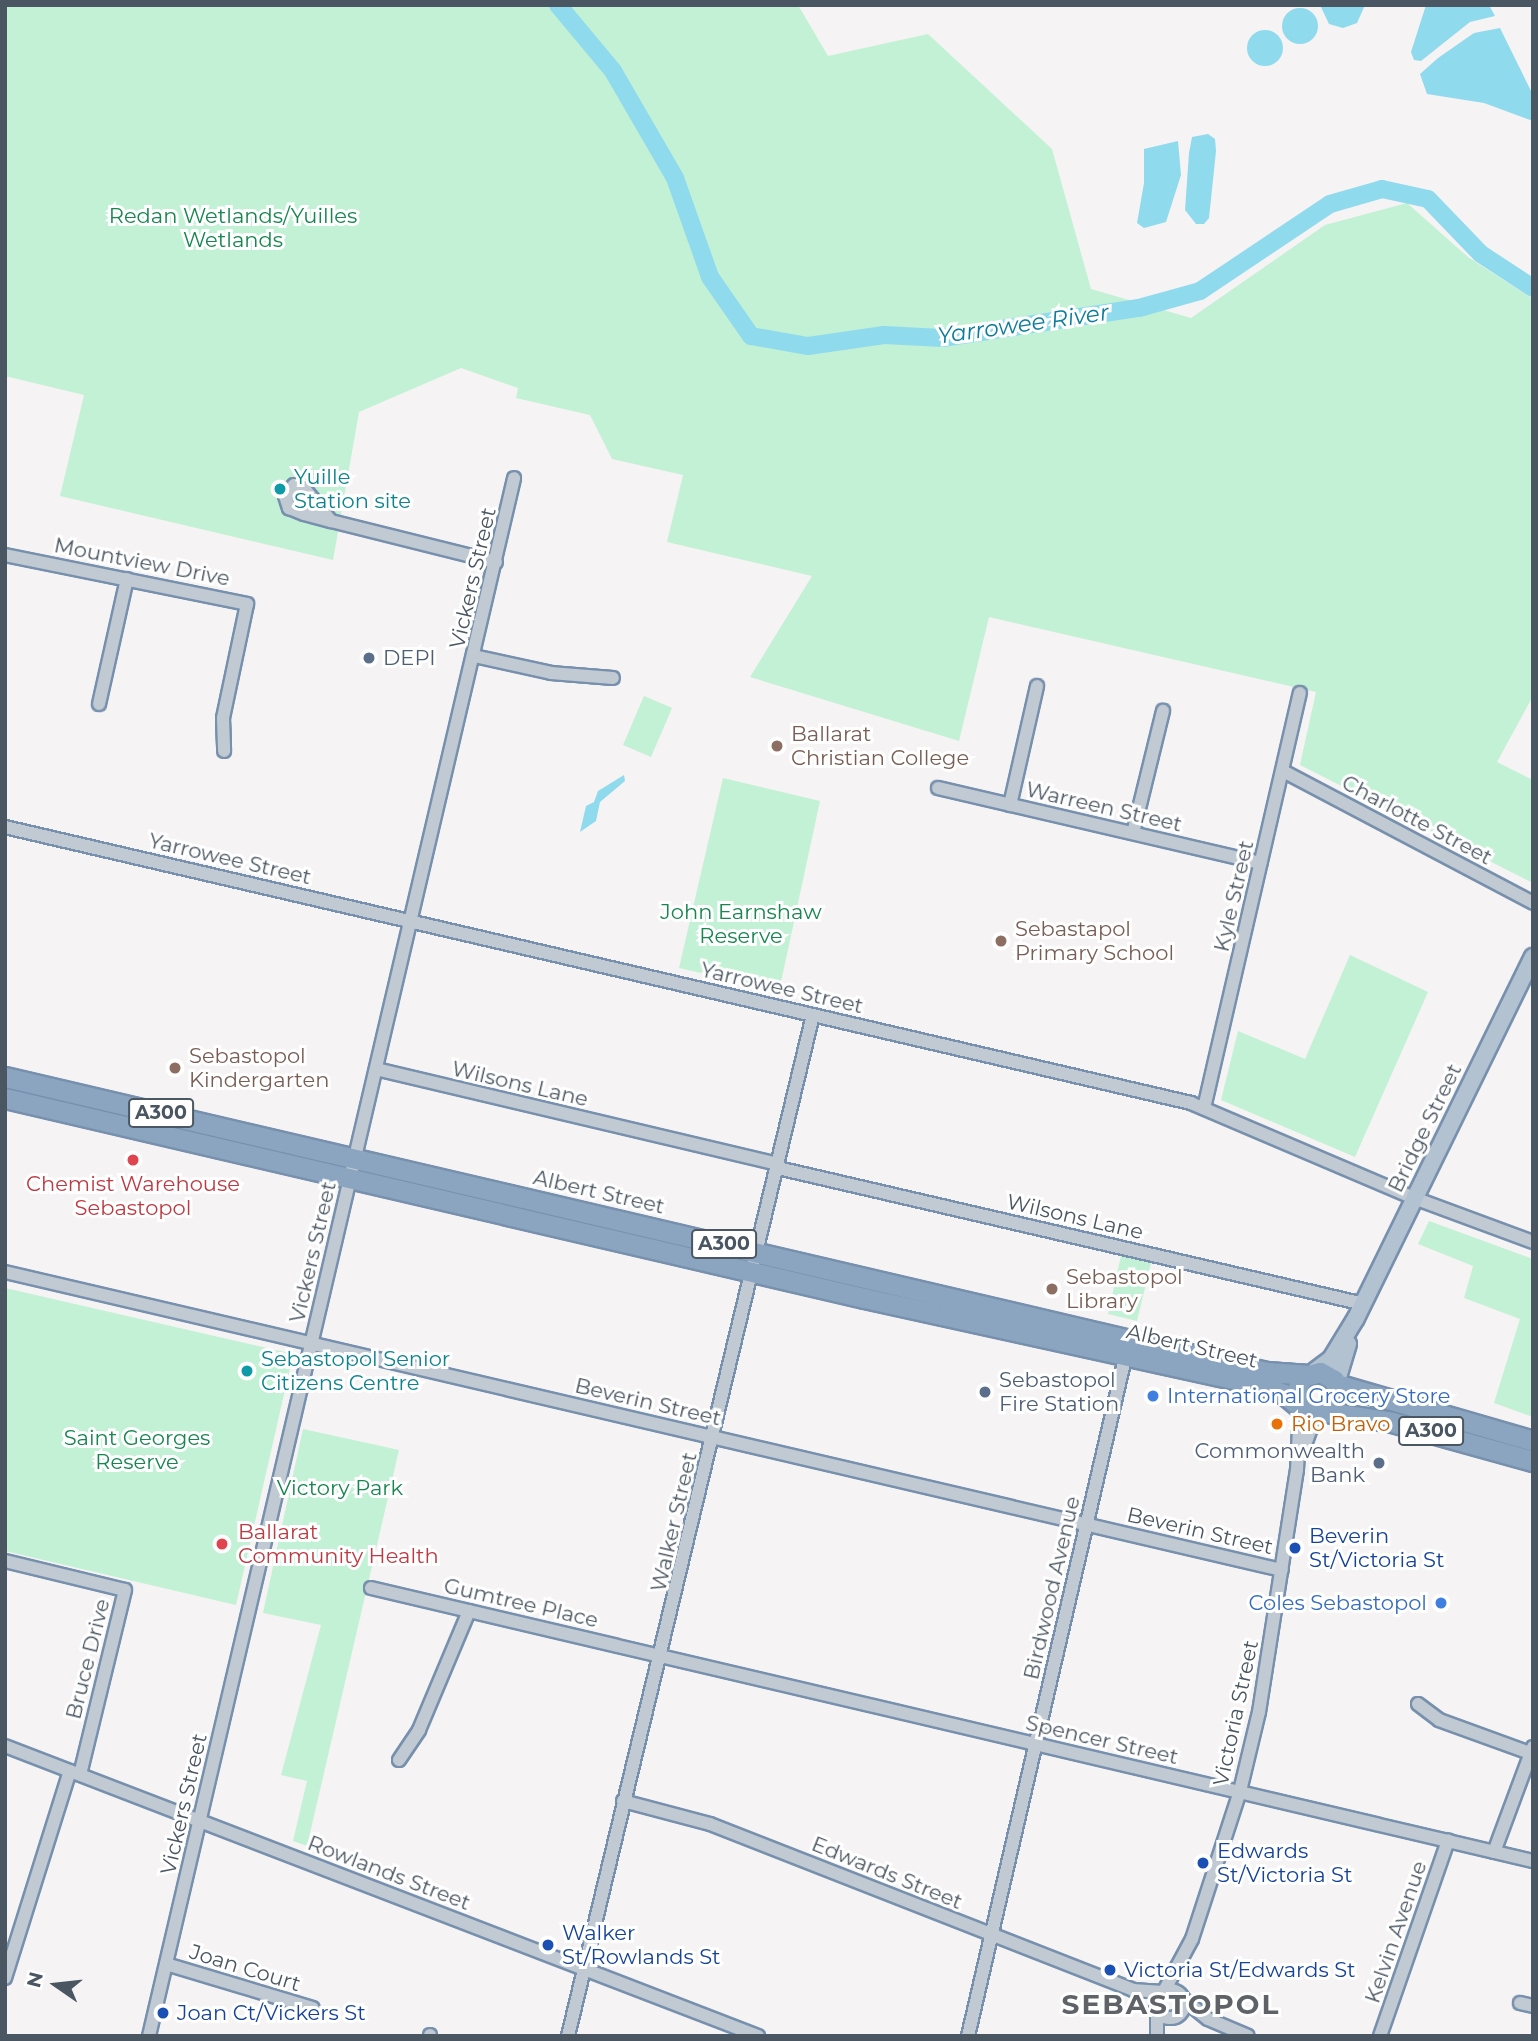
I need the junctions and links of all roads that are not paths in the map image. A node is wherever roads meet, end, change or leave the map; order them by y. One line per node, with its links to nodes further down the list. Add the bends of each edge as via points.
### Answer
1 (514, 478): 4 (street, Vickers Street)
2 (331, 521): 4 (street)
3 (7, 555): 5 (street); 6 (street, Mountview Drive)
4 (496, 562): 7 (street, Vickers Street)
5 (5, 569)
6 (127, 579): 11 (street); 13 (street, Mountview Drive, via 247,604 223,721)
7 (474, 656): 8 (street, via 560,674); 21 (street, Vickers Street)
8 (613, 678)
9 (1037, 686): 16 (street)
10 (1300, 693): 14 (street, Kyle Street)
11 (99, 704)
12 (1163, 711): 18 (street)
13 (225, 751)
14 (1283, 771): 19 (street, Kyle Street); 20 (street, Charlotte Street)
15 (938, 788): 16 (street, Warreen Street)
16 (1010, 805): 18 (street, Warreen Street)
17 (5, 827): 21 (street, Yarrowee Street)
18 (1133, 833): 19 (street, Warreen Street)
19 (1261, 863): 27 (street, Kyle Street)
20 (1533, 903)
21 (413, 922): 23 (street, Yarrowee Street); 24 (street, Vickers Street)
22 (1533, 957): 31 (main road, Bridge Street)
23 (813, 1015): 27 (street, Yarrowee Street); 29 (street, Walker Street)
24 (376, 1069): 28 (street, Vickers Street); 29 (street, Wilsons Lane)
25 (5, 1077): 28 (highway, Albert Street / A300)
26 (5, 1098): 30 (highway, Albert Street / A300)
27 (1204, 1108): 31 (street, Yarrowee Street)
28 (355, 1159): 30 (street, Vickers Street); 33 (highway, Albert Street / A300)
29 (778, 1166): 33 (street, Walker Street); 36 (street, Wilsons Lane)
30 (351, 1179): 35 (highway, Albert Street / A300); 37 (street, Vickers Street)
31 (1414, 1198): 32 (street, Yarrowee Street); 36 (main road, Bridge Street)
32 (1533, 1242)
33 (758, 1253): 35 (street, Walker Street); 39 (highway, Albert Street / A300, via 1267,1372)
34 (5, 1272): 37 (street, Beverin Street)
35 (752, 1273): 38 (highway, Albert Street / A300); 43 (street, Walker Street)
36 (1360, 1311): 39 (main road, via 1331,1359); 40 (main road)
37 (312, 1344): 43 (street, Beverin Street); 61 (street, Vickers Street)
38 (1126, 1354): 41 (highway, Albert Street / A300, via 1271,1388); 47 (street, Birdwood Avenue)
39 (1310, 1373): 40 (highway, via 1325,1373); 41 (highway, via 1296,1389)
40 (1336, 1384): 42 (highway, via 1338,1398); 44 (highway, A300)
41 (1300, 1406): 42 (highway, via 1308,1412); 46 (street, Victoria Street)
42 (1325, 1413): 45 (highway, A300, via 1392,1422); 46 (street, Victoria Street, via 1312,1426)
43 (714, 1437): 47 (street, Beverin Street); 52 (street, Walker Street)
44 (1533, 1441)
45 (1533, 1461)
46 (1297, 1470): 49 (street, Victoria Street)
47 (1088, 1524): 49 (street, Beverin Street); 54 (street, Birdwood Avenue)
48 (5, 1561): 58 (street, Bruce Drive, via 125,1590)
49 (1282, 1570): 59 (street, Victoria Street, via 1266,1678)
50 (371, 1588): 51 (street, Gumtree Place)
51 (469, 1611): 52 (street, Gumtree Place); 57 (street, via 419,1730)
52 (662, 1657): 54 (street, Spencer Street); 60 (street, Walker Street)
53 (1419, 1704): 56 (street, via 1439,1720)
54 (1036, 1744): 59 (street, Spencer Street); 65 (street, Birdwood Avenue)
55 (5, 1746): 58 (street, Rowlands Street)
56 (1532, 1749): 63 (street)
57 (399, 1760)
58 (75, 1773): 61 (street, Rowlands Street); 69 (street)
59 (1240, 1791): 62 (street, Spencer Street); 66 (street, Victoria Street)
60 (623, 1801): 65 (street, Edwards Street, via 710,1824); 68 (street, Walker Street)
61 (200, 1821): 67 (street, Vickers Street); 68 (street, Rowlands Street)
62 (1448, 1841): 63 (street, Spencer Street); 84 (street, Kelvin Avenue)
63 (1494, 1852): 64 (street, Spencer Street)
64 (1533, 1861)
65 (990, 1935): 70 (street, Edwards Street); 80 (street, Birdwood Avenue)
66 (1185, 1958): 71 (street, Victoria Street); 72 (street, Victoria Street)
67 (166, 1964): 73 (street, Joan Court); 77 (street, Vickers Street)
68 (584, 1968): 78 (street, Walker Street); 79 (street, Rowlands Street)
69 (5, 1978)
70 (1133, 1990): 71 (street, Edwards Street); 74 (street, Edwards Street)
71 (1164, 1992): 72 (street); 74 (street)
72 (1182, 1997): 75 (street, via 1183,2008); 76 (street)
73 (313, 2008)
74 (1157, 2009): 75 (street, via 1164,2017); 81 (street)
75 (1176, 2017): 76 (street); 82 (street)
76 (1208, 2019): 83 (street)
77 (149, 2036)
78 (568, 2036)
79 (758, 2036)
80 (968, 2036)
81 (1157, 2036)
82 (1162, 2036)
83 (1248, 2036)
84 (1380, 2036)

